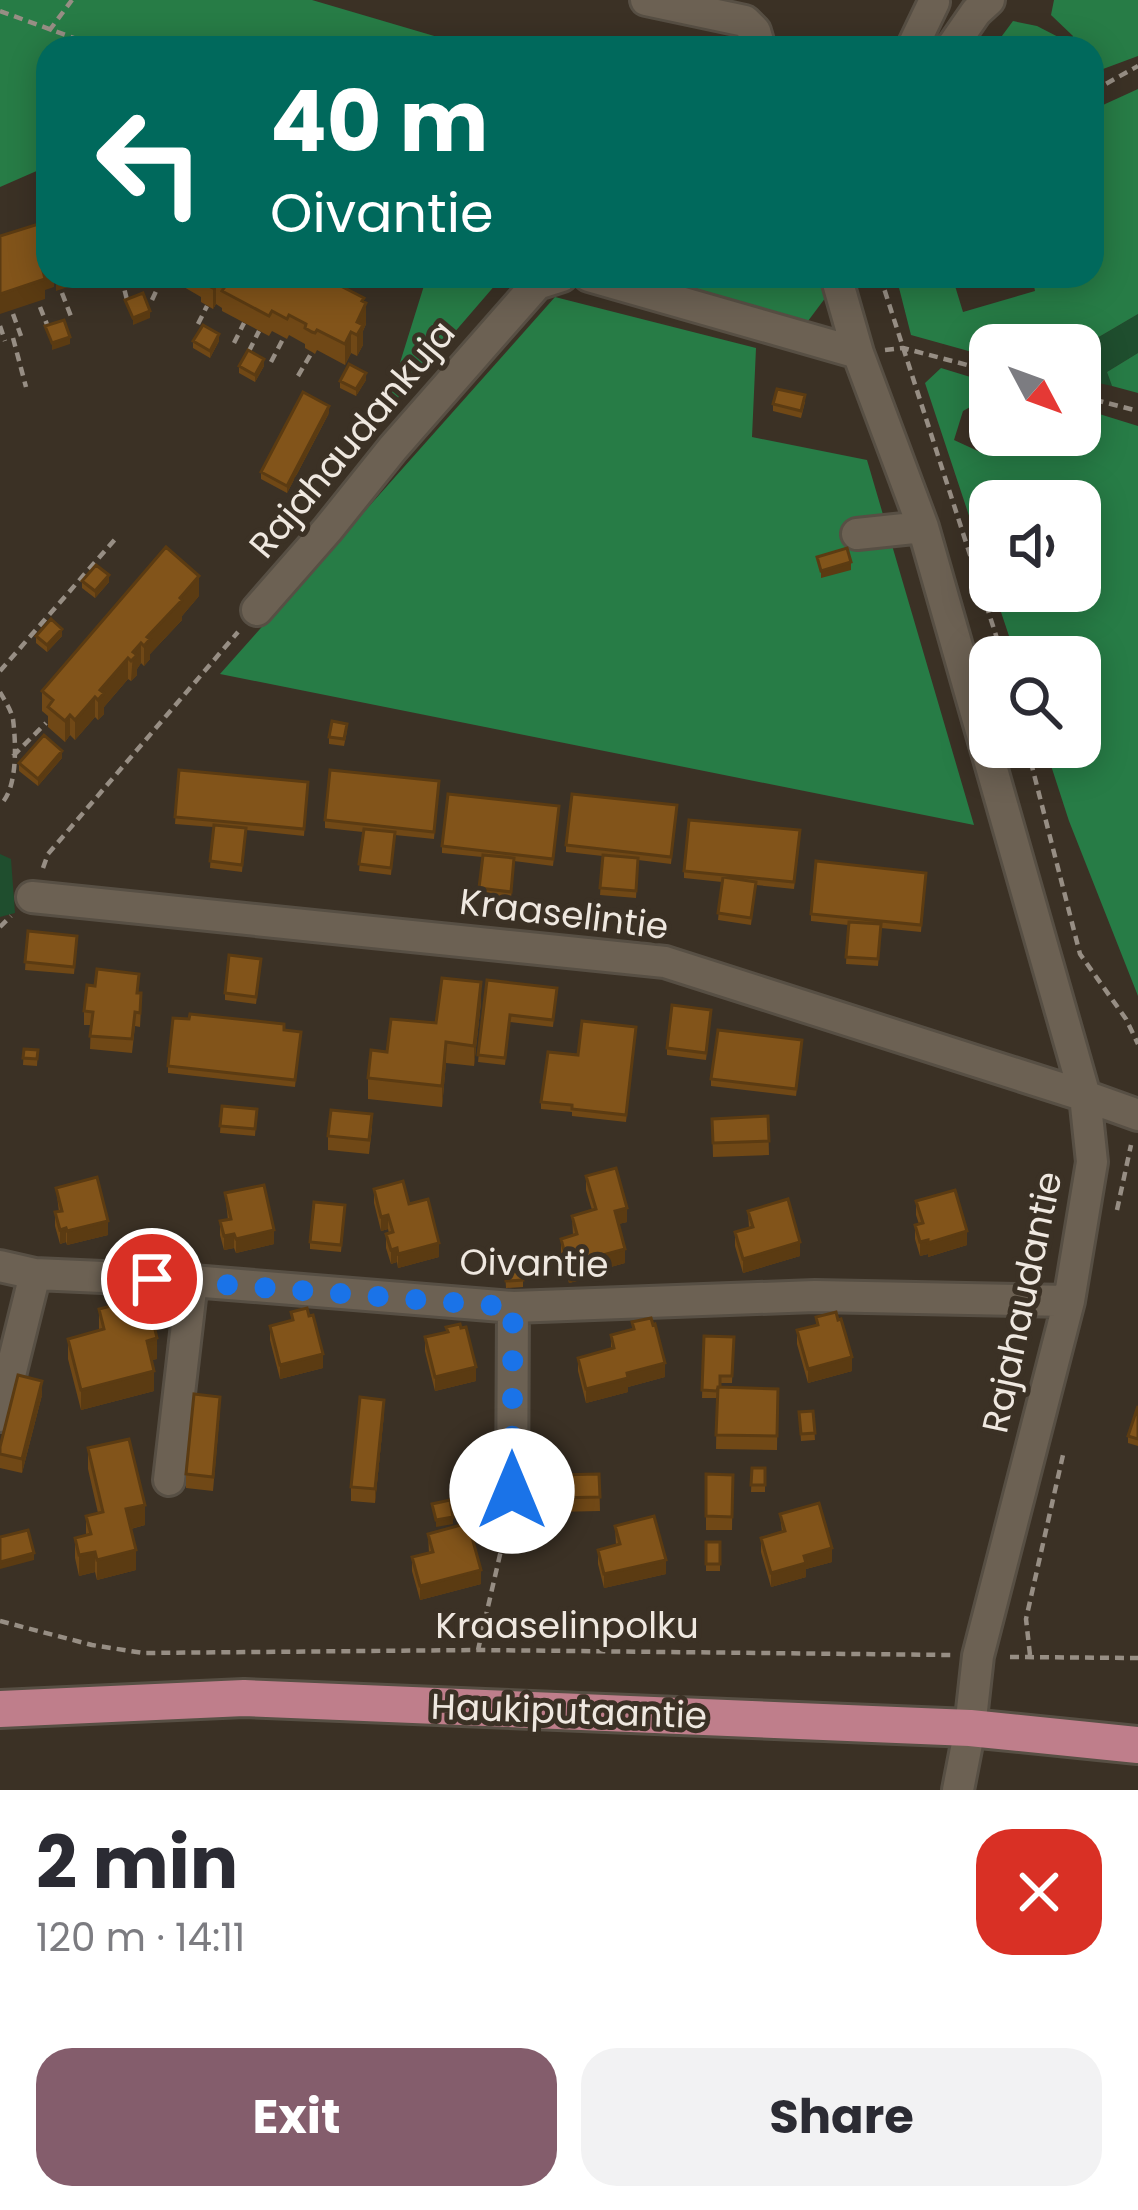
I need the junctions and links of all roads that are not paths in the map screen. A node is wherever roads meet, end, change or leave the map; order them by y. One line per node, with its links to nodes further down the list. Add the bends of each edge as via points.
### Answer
1 (646, 0): 4 (street, via 745,21)
2 (989, 0): 6 (street)
3 (934, 2): 5 (street)
4 (756, 36)
5 (918, 36)
6 (959, 36)
7 (533, 288): 13 (street, Rajahaudankuja)
8 (631, 288): 10 (street)
9 (839, 288): 10 (street, Rajahaudantie)
10 (858, 353): 11 (street, Rajahaudantie)
11 (923, 527): 12 (street); 15 (street, Rajahaudantie)
12 (856, 534)
13 (257, 610)
14 (32, 897): 15 (street, Kraaselintie, via 665,962)
15 (1085, 1096): 16 (street, Kraaselintie); 20 (street, Rajahaudantie, via 1092,1162)
16 (1138, 1115)
17 (0, 1266): 18 (street, Oivantie)
18 (35, 1274): 19 (street, Oivantie); 22 (street)
19 (192, 1281): 21 (street, Oivantie); 23 (street)
20 (1069, 1301): 21 (street, Oivantie, via 815,1296); 26 (street, Rajahaudantie, via 978,1656)
21 (513, 1307): 24 (street)
22 (0, 1416)
23 (169, 1480)
24 (512, 1506)
25 (0, 1708): 26 (main road, Haukiputaantie, via 244,1698)
26 (970, 1728): 27 (main road, Haukiputaantie); 28 (street, Rajahaudantie)
27 (1138, 1745)
28 (958, 1790)

